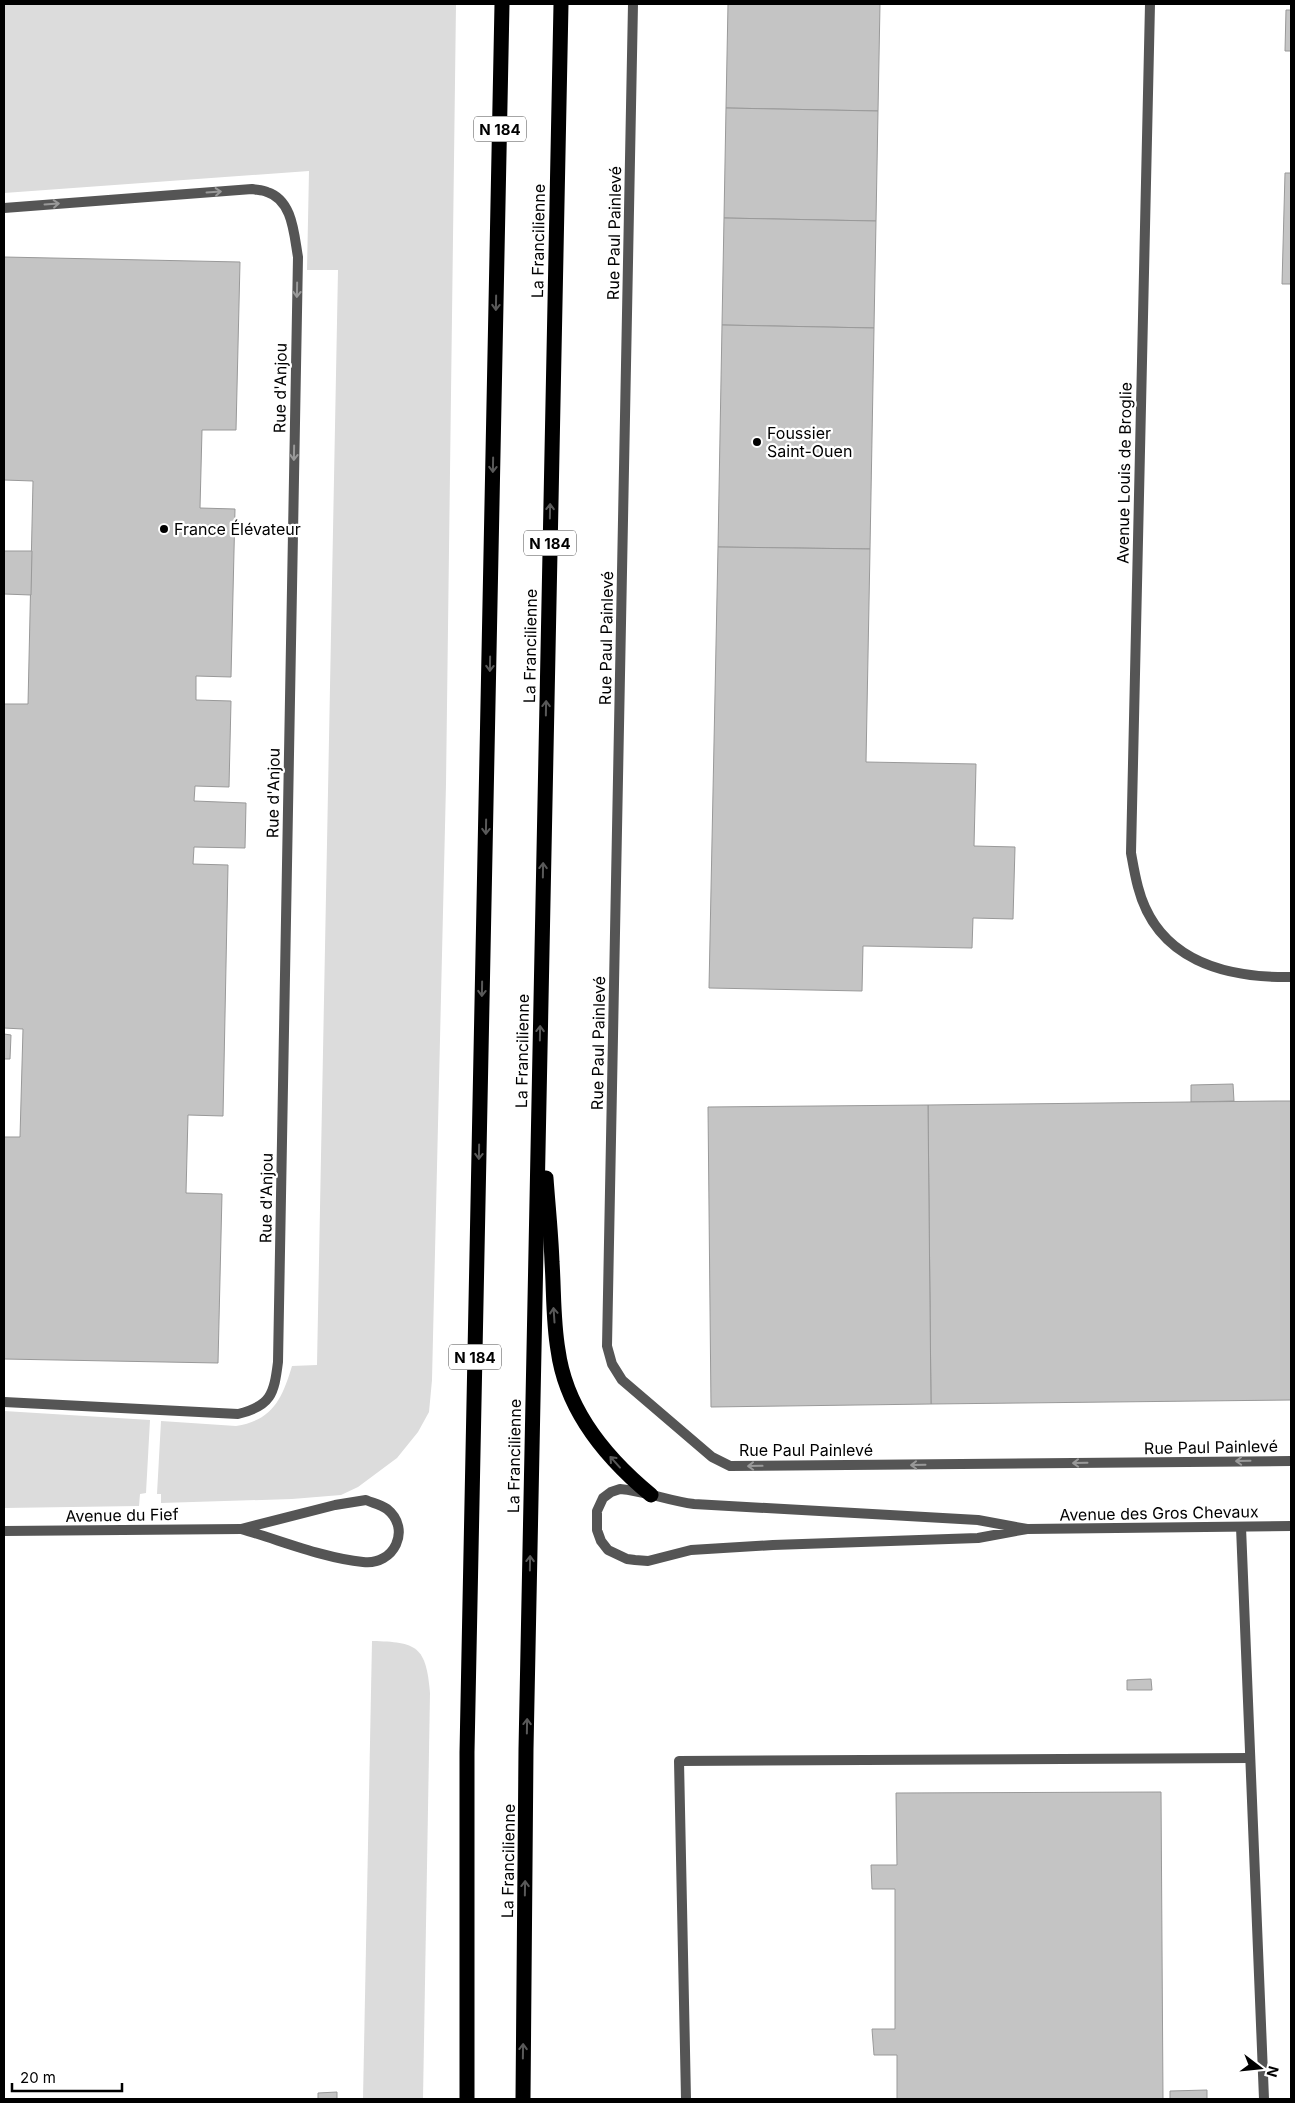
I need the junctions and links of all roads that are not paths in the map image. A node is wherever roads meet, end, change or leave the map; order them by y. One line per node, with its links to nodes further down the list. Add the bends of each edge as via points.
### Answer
1 (496, 4): 7 (highway)
2 (502, 4): 7 (highway, N 184)
3 (561, 4): 9 (highway, La Francilienne / N 184, one-way to 3)
4 (633, 4): 11 (street, Rue Paul Painlevé, one-way to 4, via 730,1466 704,1451 622,1380 612,1364 607,1346)
5 (1150, 4): 8 (street, Avenue Louis de Broglie, via 1131,853 1138,888 1151,919 1164,936 1185,954 1222,970 1262,978)
6 (4, 208): 10 (street, Rue d'Anjou, one-way to 10, via 252,189 269,192 280,200 292,220 298,257 278,1362 275,1384 266,1401 254,1410 238,1414)
7 (497, 254): 19 (highway, N 184, one-way to 19, via 468,1742)
8 (1291, 978)
9 (539, 1082): 12 (highway, one-way to 9, via 617,1464 592,1432 573,1400 560,1360 554,1318); 20 (highway, La Francilienne / N 184, one-way to 9, via 526,1748)
10 (4, 1402)
11 (1291, 1461)
12 (651, 1495): 16 (street, via 694,1504 978,1520); 16 (street, via 620,1490 603,1498 596,1520 599,1537 608,1550 627,1559 648,1561 691,1550 978,1538)
13 (1291, 1526): 14 (street, Avenue des Gros Chevaux)
14 (1241, 1527): 16 (street, Avenue des Gros Chevaux); 18 (street)
15 (241, 1529): 15 (street, via 364,1563 377,1562 389,1555 397,1545 398,1532 395,1519 387,1510 366,1500); 17 (street, Avenue du Fief)
16 (1027, 1529)
17 (4, 1531)
18 (1250, 1758): 21 (street, via 679,1761); 22 (street)
19 (467, 2099)
20 (523, 2099)
21 (686, 2099)
22 (1264, 2099)

